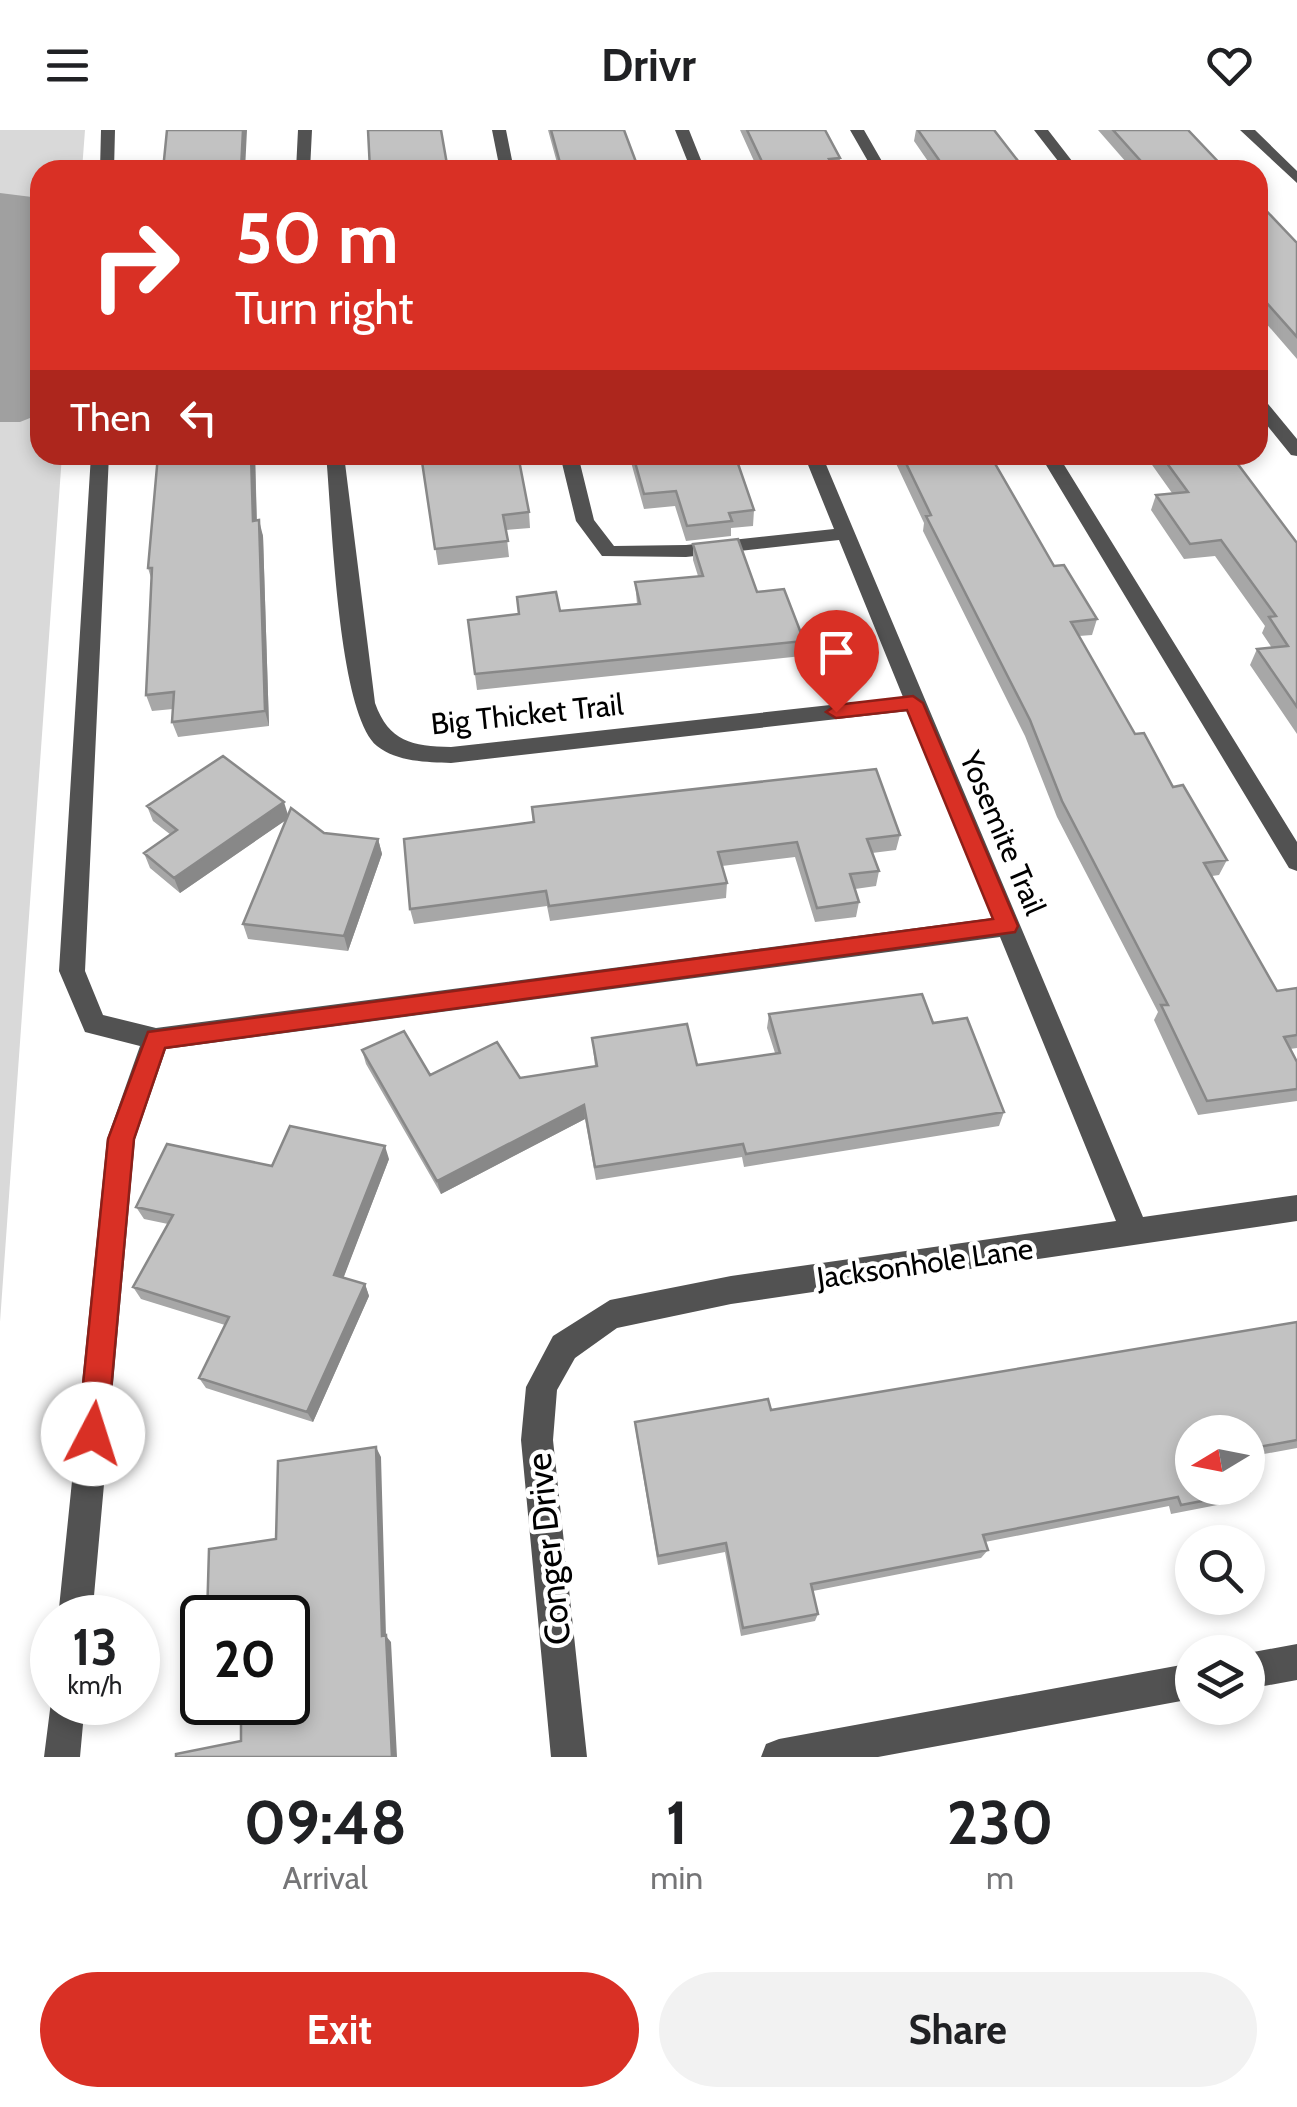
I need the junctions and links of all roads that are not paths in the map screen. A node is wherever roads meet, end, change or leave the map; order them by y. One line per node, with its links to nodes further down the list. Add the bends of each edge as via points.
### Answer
1 (108, 130): 8 (street)
2 (305, 130): 9 (street)
3 (499, 130): 10 (street)
4 (682, 130): 11 (street)
5 (857, 130): 12 (street)
6 (1041, 130): 13 (street)
7 (1248, 130): 14 (street)
8 (106, 160)
9 (304, 160)
10 (505, 160)
11 (694, 160)
12 (874, 160)
13 (1064, 160)
14 (1297, 179)
15 (1268, 415): 16 (street)
16 (1297, 451)
17 (99, 465): 26 (street, via 72,971 94,1024)
18 (336, 465): 23 (street, Big Thicket Trail, via 359,682 367,717 384,744 414,755 451,754)
19 (571, 465): 22 (street, via 585,521 609,552)
20 (817, 465): 22 (street, Yosemite Trail)
21 (1055, 465): 24 (street)
22 (845, 534): 23 (street, Yosemite Trail)
23 (913, 703): 25 (street, Yosemite Trail)
24 (1297, 862)
25 (1007, 926): 26 (street); 28 (street, Yosemite Trail)
26 (156, 1039): 30 (street, via 121,1139)
27 (1297, 1208): 28 (street, Jacksonhole Lane)
28 (1136, 1234): 29 (street, Jacksonhole Lane, via 731,1290 610,1315)
29 (564, 1347): 36 (street, Conger Drive, via 542,1387 537,1440)
30 (77, 1595)
31 (1297, 1662): 32 (street)
32 (1265, 1668)
33 (1175, 1684): 37 (street)
34 (65, 1725): 35 (street)
35 (62, 1757)
36 (569, 1757)
37 (779, 1757)

